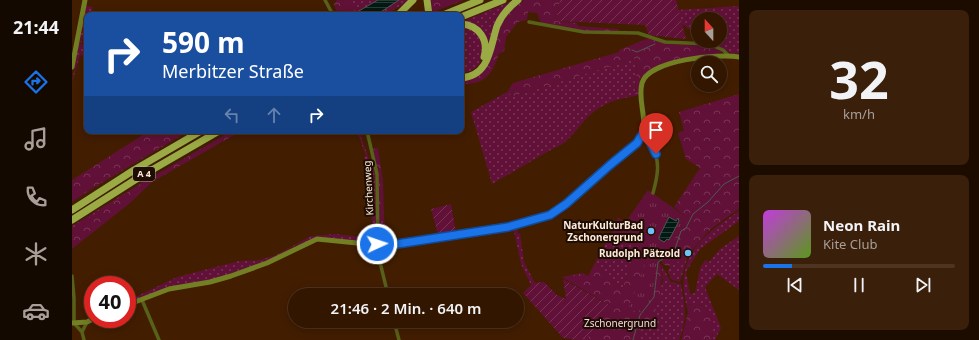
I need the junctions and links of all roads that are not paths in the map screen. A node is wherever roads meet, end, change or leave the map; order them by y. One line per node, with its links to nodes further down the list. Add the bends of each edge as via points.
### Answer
1 (85, 0): 19 (street)
2 (325, 0): 9 (street)
3 (413, 0): 10 (highway)
4 (423, 0): 11 (highway)
5 (427, 0): 12 (highway)
6 (480, 0): 13 (highway)
7 (503, 0): 14 (highway)
8 (518, 0): 21 (highway, via 503,16 484,66 475,74)
9 (331, 12)
10 (401, 12)
11 (425, 12)
12 (429, 12)
13 (451, 12)
14 (464, 16)
15 (529, 22): 17 (street, via 584,32 638,33 665,42 709,44)
16 (464, 24): 20 (highway, via 478,30 486,48 480,65 471,72)
17 (728, 55): 18 (street); 22 (street, via 674,63 646,76 641,85)
18 (739, 57)
19 (72, 67)
20 (464, 73)
21 (464, 77)
22 (643, 133): 28 (street, via 651,142 659,164); 31 (street, via 637,143 550,215 508,227 397,244)
23 (190, 134): 27 (highway)
24 (196, 134): 27 (highway, A 4)
25 (214, 134): 30 (highway, A 4)
26 (368, 134): 31 (street, Kirchenweg, via 377,174)
27 (178, 144): 29 (highway, A 4)
28 (653, 193)
29 (72, 210)
30 (72, 220)
31 (377, 244): 33 (street, Kirchenweg); 34 (street, via 317,239 267,263 231,276 169,289)
32 (72, 276): 37 (street)
33 (386, 288)
34 (142, 300): 35 (street); 42 (street)
35 (136, 302)
36 (84, 322): 37 (street)
37 (73, 323): 40 (street)
38 (84, 328): 40 (street)
39 (396, 328): 43 (street)
40 (82, 332): 41 (street)
41 (84, 340)
42 (159, 340)
43 (399, 340)

